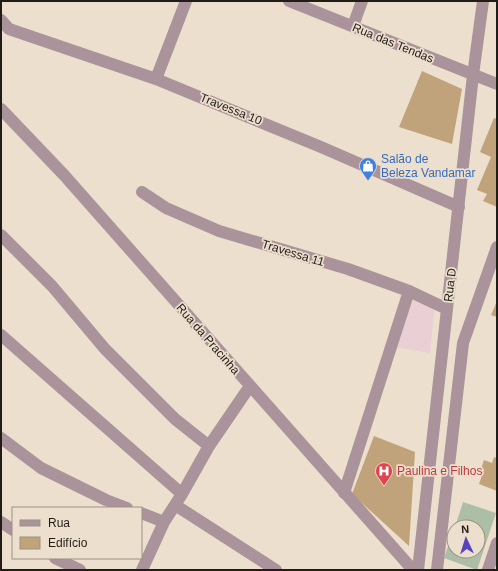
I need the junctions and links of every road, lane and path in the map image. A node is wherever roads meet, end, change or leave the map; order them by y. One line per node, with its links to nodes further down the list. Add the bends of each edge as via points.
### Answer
1 (186, 1): 8 (street)
2 (289, 1): 6 (street, Rua das Tendas)
3 (362, 1): 6 (street)
4 (483, 1): 7 (street, Rua D)
5 (1, 20): 8 (street, Travessa 10, via 8,29)
6 (353, 26): 7 (street, Rua das Tendas)
7 (473, 76): 9 (street, Rua das Tendas); 12 (street, Rua D)
8 (156, 79): 12 (street, Travessa 10)
9 (497, 84)
10 (1, 109): 18 (street, Rua da Pracinha, via 64,175)
11 (142, 192): 15 (street, Travessa 11, via 166,208 219,231 348,269)
12 (459, 206): 16 (street, Rua D)
13 (1, 235): 20 (street, via 52,286 105,349 175,419)
14 (497, 247): 36 (street, via 463,343)
15 (409, 291): 16 (street, Travessa 11); 21 (street)
16 (447, 308): 35 (street, Rua D)
17 (1, 335): 22 (street)
18 (250, 386): 20 (street); 21 (street, Rua da Pracinha)
19 (1, 438): 24 (street, via 41,468)
20 (209, 446): 22 (street)
21 (344, 493): 34 (street, Rua da Pracinha)
22 (182, 494): 23 (street)
23 (175, 504): 27 (street); 33 (street)
24 (125, 507)
25 (142, 513): 27 (street)
26 (1, 522): 28 (street)
27 (164, 522): 32 (street)
28 (12, 529)
29 (497, 543): 37 (street)
30 (57, 559): 31 (street)
31 (80, 570)
32 (142, 570)
33 (276, 570)
34 (413, 570)
35 (418, 570)
36 (437, 570)
37 (488, 570)

